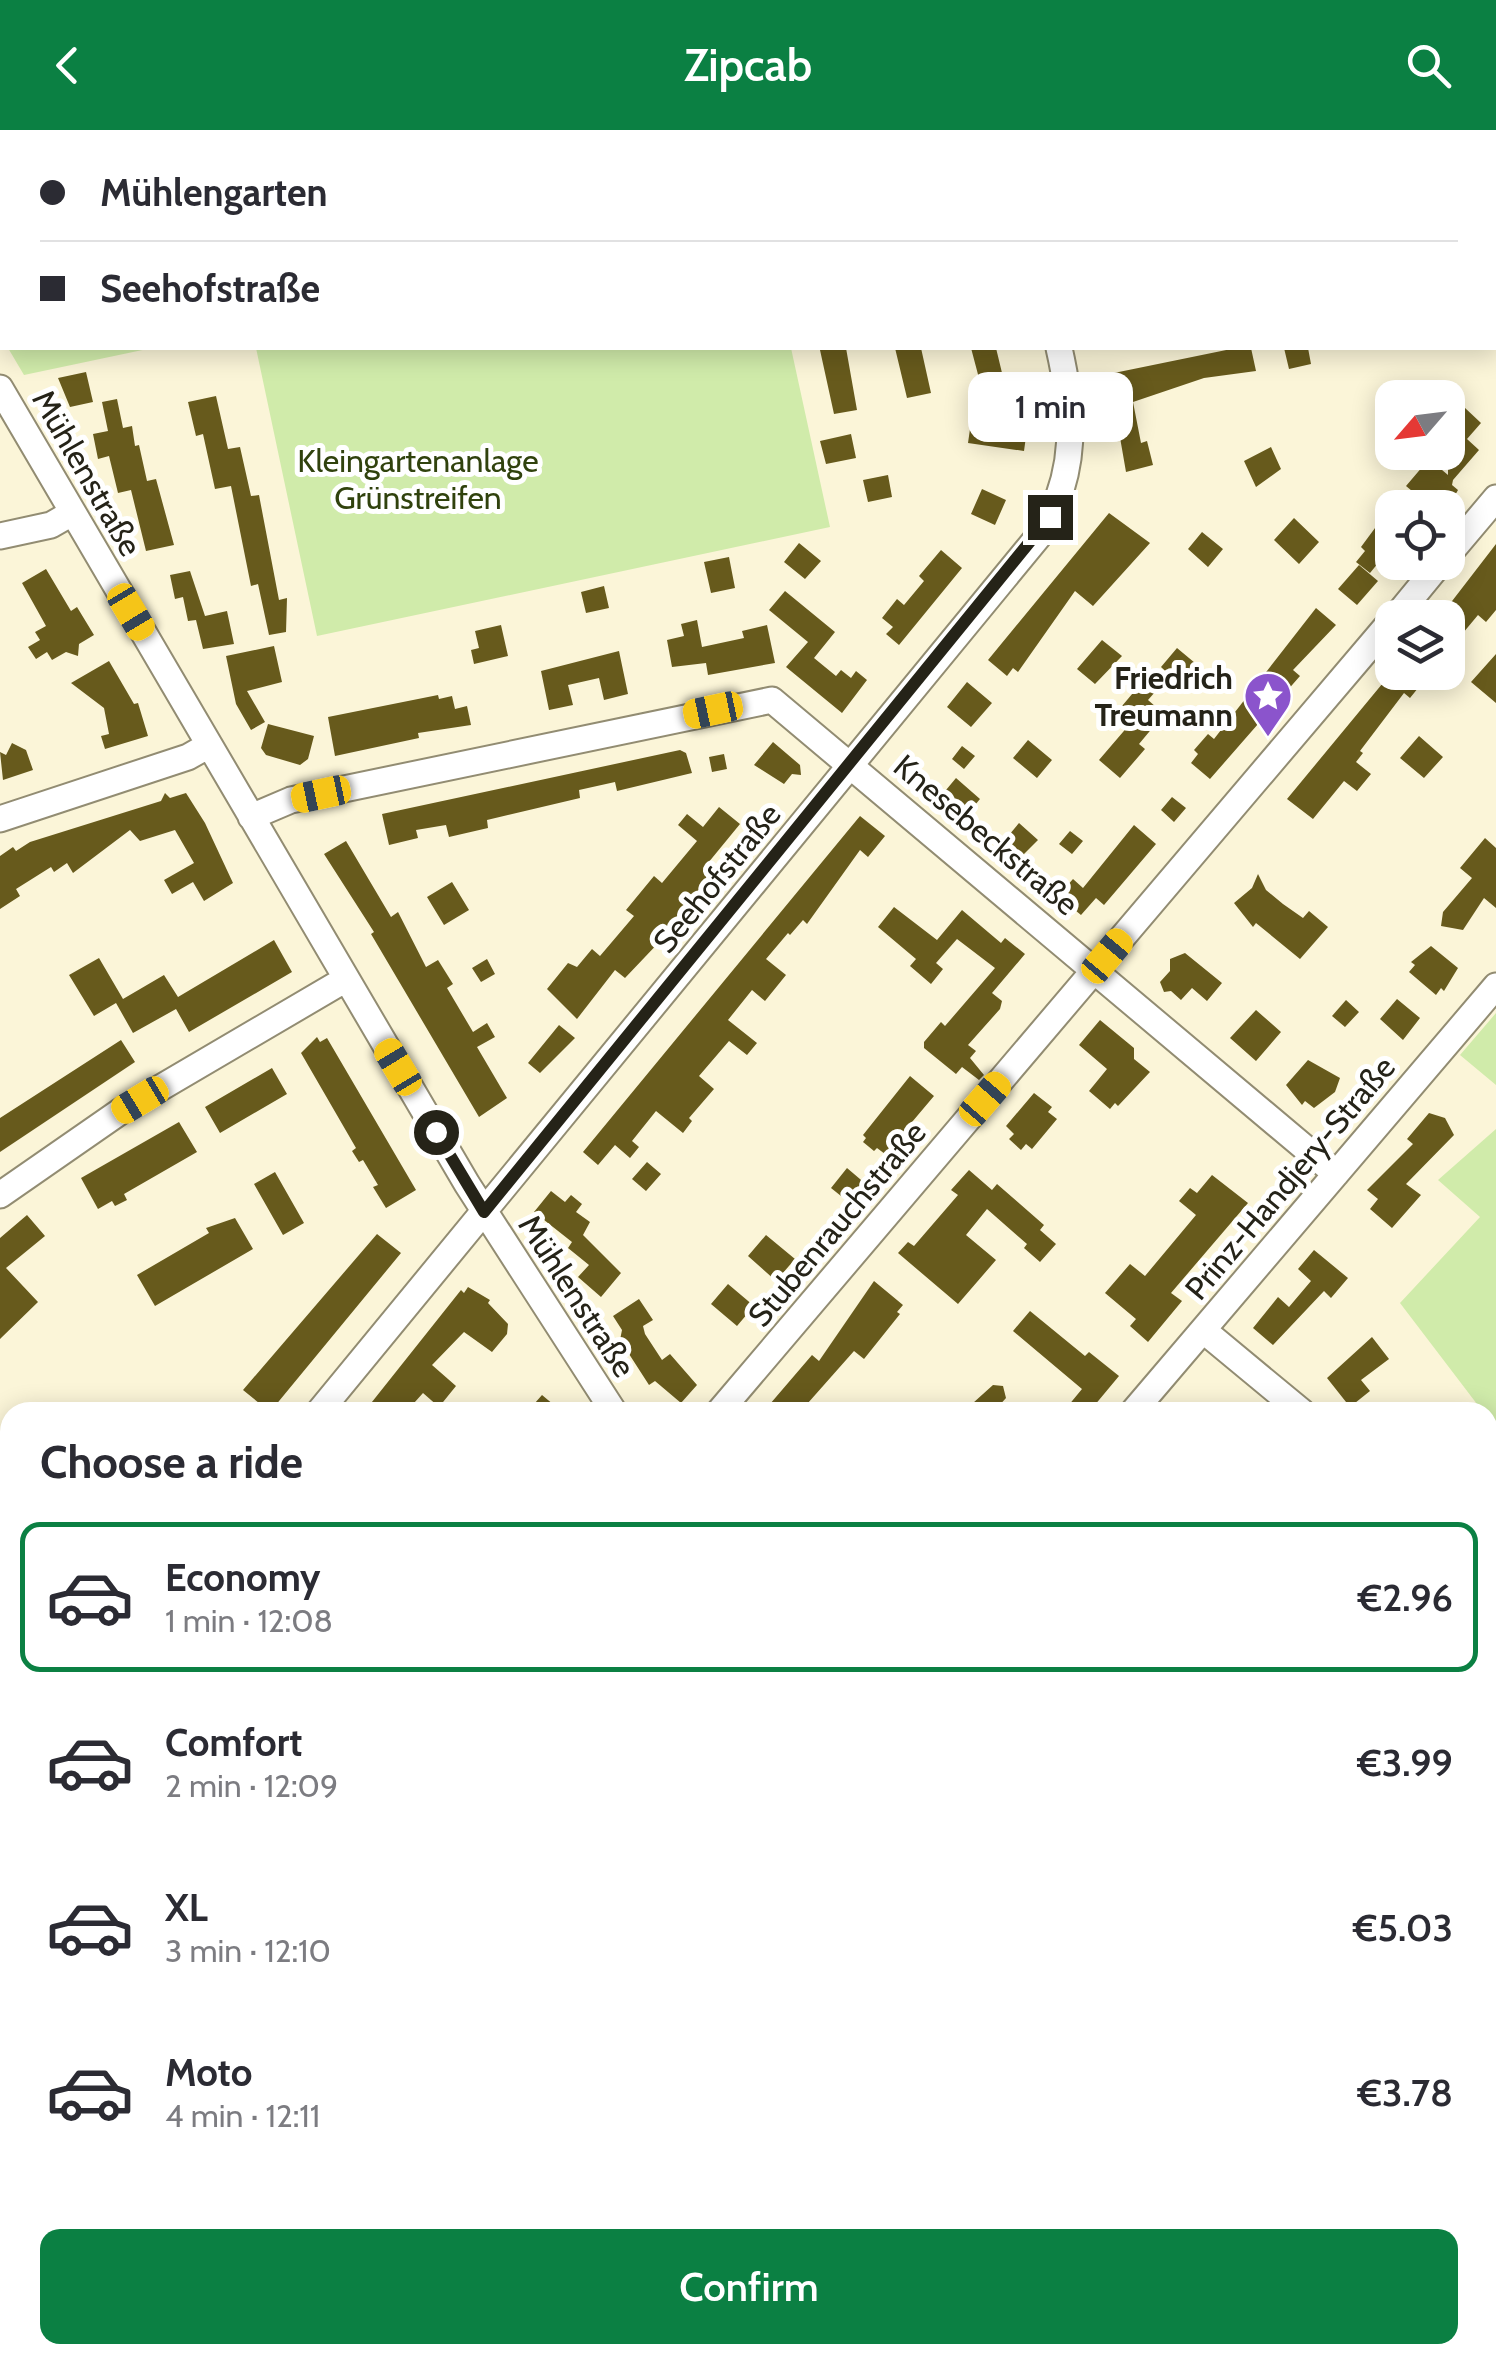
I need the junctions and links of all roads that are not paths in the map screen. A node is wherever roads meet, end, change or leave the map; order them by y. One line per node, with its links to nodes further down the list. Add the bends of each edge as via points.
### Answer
1 (1068, 350): 11 (street, Seehofstraße, via 1072,442 1050,517)
2 (0, 388): 4 (street, Mühlenstraße)
3 (1496, 498): 5 (street)
4 (72, 512): 6 (street); 10 (street, Mühlenstraße)
5 (1465, 535)
6 (0, 536)
7 (1427, 580): 8 (street, Stubenrauchstraße)
8 (1410, 600)
9 (1375, 641): 14 (street, Stubenrauchstraße)
10 (209, 744): 12 (street, Mühlenstraße); 13 (street, via 188,757)
11 (852, 764): 12 (street, Knesebeckstraße, via 767,698 291,800); 14 (street, Knesebeckstraße); 19 (street, Seehofstraße)
12 (251, 817): 15 (street, Mühlenstraße)
13 (0, 819)
14 (1095, 970): 17 (street, Knesebeckstraße); 23 (street, Stubenrauchstraße)
15 (346, 979): 18 (street, via 121,1111); 19 (street, Mühlenstraße)
16 (1496, 986): 17 (street, Prinz-Handjery-Straße)
17 (1336, 1174): 20 (street, Prinz-Handjery-Straße)
18 (0, 1195)
19 (484, 1212): 21 (street, Seehofstraße); 22 (street, Mühlenstraße)
20 (1203, 1330): 24 (street, Prinz-Handjery-Straße); 25 (street)
21 (326, 1402)
22 (608, 1402)
23 (728, 1402)
24 (1142, 1402)
25 (1290, 1402)

